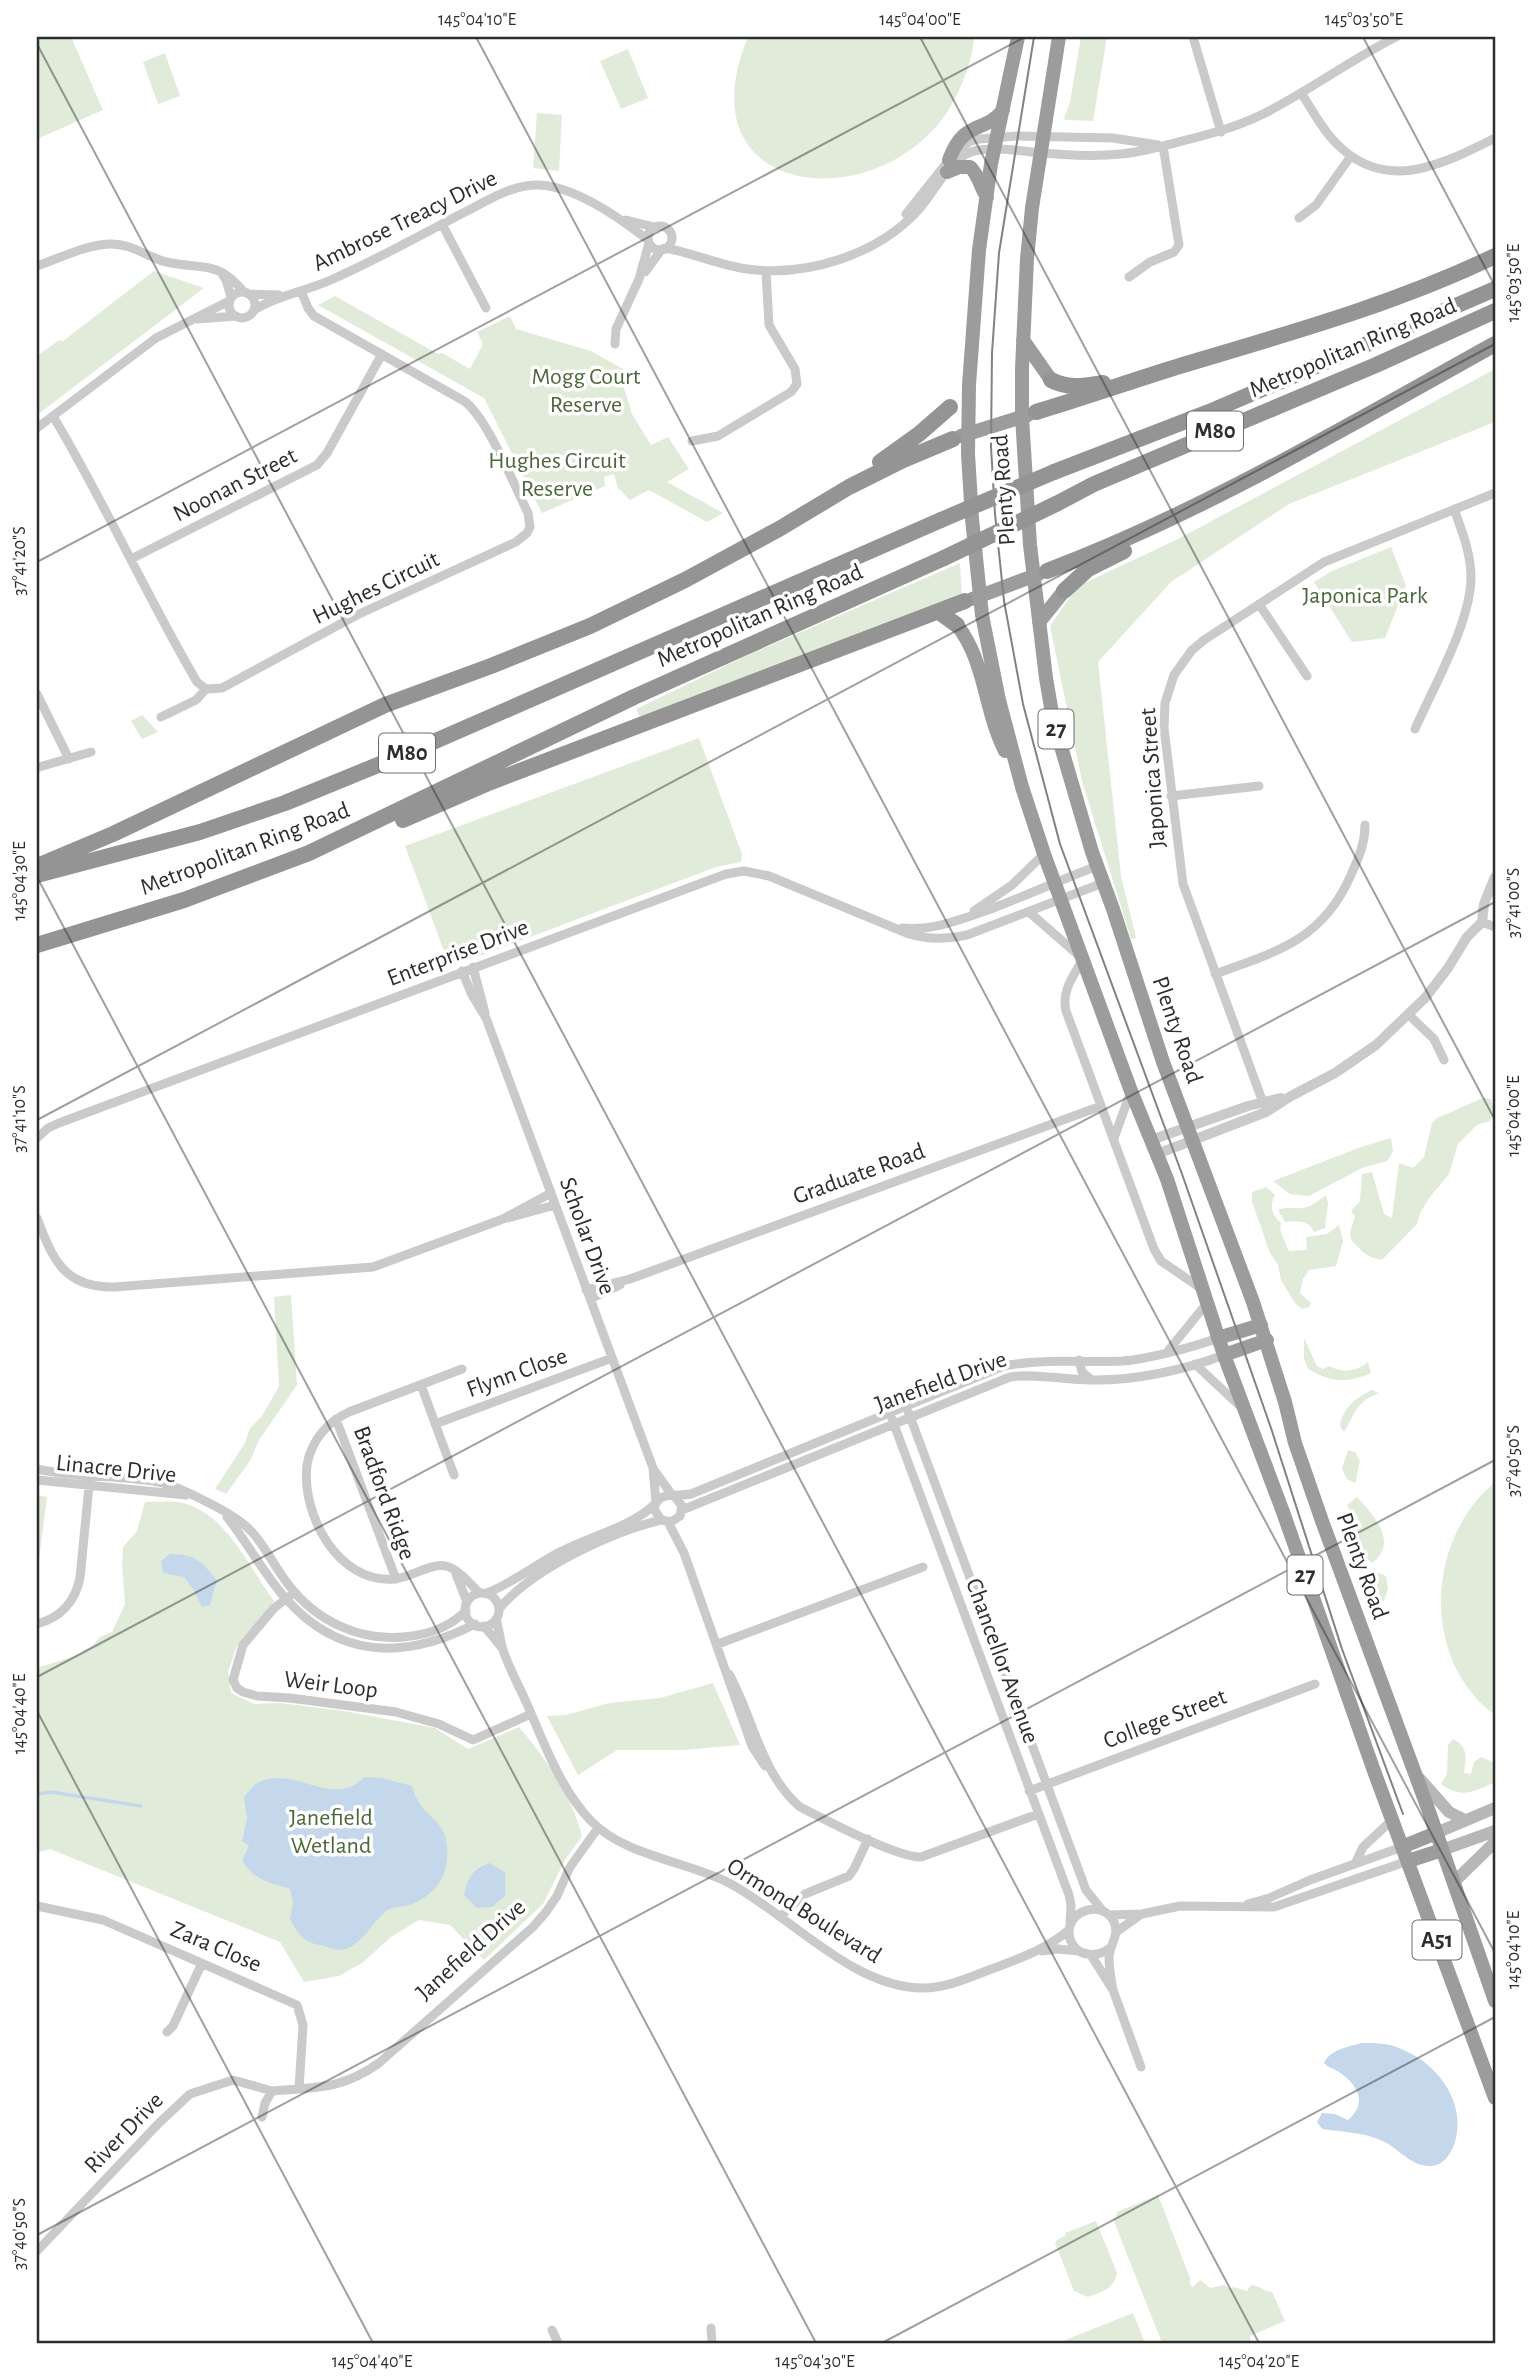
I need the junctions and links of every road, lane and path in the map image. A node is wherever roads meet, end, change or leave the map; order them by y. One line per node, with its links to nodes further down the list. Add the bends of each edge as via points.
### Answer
1 (1017, 37): 6 (highway, Plenty Road / 27)
2 (1059, 37): 8 (highway, Plenty Road / 27)
3 (1193, 37): 7 (street)
4 (1395, 37): 5 (street)
5 (1301, 93): 7 (street); 13 (street, via 1327,134)
6 (1003, 110): 10 (highway, Plenty Road / 27); 14 (highway, via 958,139)
7 (1221, 132): 11 (street)
8 (1042, 137): 10 (street); 11 (street, via 1113,138); 12 (highway, Plenty Road / 27)
9 (1495, 138): 13 (street, via 1448,161 1412,171 1377,168)
10 (996, 144): 12 (street); 14 (street); 15 (highway, Plenty Road / 27)
11 (1163, 146): 12 (street, via 1121,155); 28 (street, via 1179,245)
12 (1040, 153): 40 (highway, Plenty Road / 27)
13 (1351, 156): 16 (street, via 1316,205)
14 (948, 166): 15 (highway, via 970,167); 27 (street, via 919,210 873,244 807,268)
15 (987, 197): 46 (highway, Plenty Road / 27)
16 (1299, 218)
17 (621, 219): 18 (street, Ambrose Treacy Drive, via 573,194 537,185 506,192); 19 (street, Ambrose Treacy Drive); 21 (street, Ambrose Treacy Drive)
18 (442, 224): 31 (street, Ambrose Treacy Drive); 35 (street)
19 (654, 227): 20 (street, via 665,227); 21 (street)
20 (671, 235): 22 (street, via 671,243); 23 (street)
21 (649, 242): 22 (street); 29 (street)
22 (664, 249): 23 (street); 29 (street)
23 (693, 253): 27 (street, via 730,266)
24 (1495, 256): 44 (highway, via 1340,319)
25 (37, 266): 26 (street, via 112,244 166,262)
26 (220, 271): 32 (street); 34 (street)
27 (766, 271): 52 (street, via 769,325 795,369 797,384 718,436)
28 (1129, 277)
29 (639, 279): 41 (street, via 616,330)
30 (1495, 289): 81 (highway, Metropolitan Ring Road / M80, bridge, via 1209,412 1054,471 285,803 200,832)
31 (301, 291): 33 (street, Ambrose Treacy Drive); 43 (street, Hughes Circuit, via 314,316)
32 (247, 293): 33 (street, Ambrose Treacy Drive); 34 (street, via 237,292); 36 (street)
33 (284, 295): 36 (street, Ambrose Treacy Drive)
34 (230, 299): 38 (street, via 229,308); 39 (street)
35 (486, 308)
36 (254, 310): 38 (street, via 248,316)
37 (1495, 311): 77 (highway, Metropolitan Ring Road / M80, bridge, via 1094,484 944,558 643,692)
38 (236, 316): 39 (street)
39 (193, 319): 49 (street, via 156,338)
40 (1023, 340): 45 (highway); 48 (highway, Plenty Road / 27)
41 (615, 344)
42 (1495, 344): 53 (highway)
43 (382, 354): 57 (street, Noonan Street, via 317,465); 66 (street, Hughes Circuit, via 473,408 528,513 527,533 222,688)
44 (1156, 373): 45 (highway, via 1076,387); 48 (highway)
45 (1051, 380)
46 (969, 385): 47 (highway); 51 (highway, Plenty Road / 27)
47 (950, 407): 56 (highway, via 896,452)
48 (1029, 414): 51 (highway); 58 (highway, Plenty Road / 27, via 1026,501)
49 (53, 416): 50 (street); 57 (street)
50 (37, 428)
51 (960, 436): 56 (highway, via 903,460); 60 (highway, Plenty Road / 27, via 972,519)
52 (692, 441)
53 (1260, 474): 58 (highway); 59 (highway, via 1205,511 1088,569)
54 (1495, 493): 55 (street, Japonica Street)
55 (1454, 509): 61 (street, Japonica Street, via 1335,556); 69 (street, via 1467,548 1470,593 1461,626)
56 (779, 529): 79 (highway, via 590,626 384,705)
57 (131, 559): 66 (street, via 196,680)
58 (1040, 574): 60 (highway); 63 (highway, Plenty Road / 27)
59 (1064, 591): 63 (highway)
60 (973, 598): 62 (highway); 74 (highway, Plenty Road / 27)
61 (1259, 604): 65 (street); 75 (street, Japonica Street, via 1198,645 1167,690 1164,715)
62 (940, 612): 64 (highway); 77 (highway, via 491,782 356,841)
63 (1039, 622): 80 (highway, Plenty Road / 27, via 1053,719)
64 (957, 625): 74 (highway, via 977,658 1000,743)
65 (1307, 676)
66 (206, 689): 68 (street, via 196,700)
67 (37, 694): 71 (street)
68 (162, 717)
69 (1415, 729)
70 (91, 752): 71 (street)
71 (69, 759): 72 (street)
72 (39, 767)
73 (1259, 786): 75 (street)
74 (1022, 787): 78 (highway, Plenty Road / 27)
75 (1171, 796): 95 (street, Japonica Street, via 1183,884)
76 (1364, 825): 95 (street, via 1363,846 1344,891 1316,927 1288,946)
77 (309, 853): 91 (highway, Metropolitan Ring Road / M80, via 163,907)
78 (1044, 854): 84 (highway, Plenty Road); 87 (street, via 1012,885)
79 (37, 866)
80 (1097, 866): 83 (highway, Plenty Road / 27); 84 (street, Enterprise Drive)
81 (37, 875)
82 (1495, 877): 88 (street)
83 (1103, 883): 85 (street, Enterprise Drive); 102 (highway, Plenty Road / 27)
84 (1055, 884): 85 (highway, Plenty Road / 27); 87 (street, Enterprise Drive)
85 (1061, 899): 86 (street, Enterprise Drive); 92 (highway, Plenty Road / 27)
86 (1029, 912): 89 (street, Enterprise Drive, via 944,940 926,939); 92 (street)
87 (964, 918): 89 (street, Enterprise Drive, via 933,928)
88 (1482, 922): 90 (street); 96 (street)
89 (897, 927): 93 (street, Enterprise Drive, via 769,876 735,872)
90 (1495, 928)
91 (37, 945)
92 (1083, 959): 99 (highway, Plenty Road / 27); 100 (street, via 1068,987 1065,1005)
93 (473, 967): 94 (street, Enterprise Drive); 97 (street, Scholar Drive)
94 (462, 971): 97 (street, Scholar Drive); 103 (street, Enterprise Drive, via 58,1123)
95 (1215, 974): 101 (street, Japonica Street)
96 (1409, 1015): 98 (street, via 1434,1040); 101 (street, via 1355,1061)
97 (485, 1018): 107 (street, Scholar Drive)
98 (1444, 1060)
99 (1131, 1091): 104 (street); 105 (highway, Plenty Road / 27)
100 (1101, 1106): 104 (street); 111 (street, Graduate Road)
101 (1265, 1107): 102 (street)
102 (1190, 1134): 105 (street); 106 (street); 113 (highway, Plenty Road / 27)
103 (37, 1138)
104 (1114, 1138): 112 (street, via 1161,1261)
105 (1151, 1140): 106 (highway, Plenty Road / 27)
106 (1157, 1154): 112 (highway, Plenty Road / 27)
107 (551, 1194): 108 (street, Scholar Drive); 109 (street)
108 (555, 1205): 109 (street); 111 (street, Scholar Drive)
109 (503, 1219): 110 (street, via 367,1268 103,1287 86,1284 64,1271)
110 (38, 1225)
111 (588, 1295): 118 (street, Scholar Drive)
112 (1205, 1296): 114 (highway, Plenty Road / 27); 116 (street)
113 (1261, 1325): 114 (highway, Janefield Drive); 115 (highway, Plenty Road / 27)
114 (1218, 1338): 116 (street, Janefield Drive); 117 (highway, Plenty Road / 27)
115 (1267, 1340): 117 (highway, Janefield Drive); 159 (highway, Plenty Road / 27, via 1295,1443)
116 (1168, 1351): 119 (street, Janefield Drive, via 1128,1360)
117 (1224, 1355): 120 (street, Janefield Drive); 124 (highway, Plenty Road / 27)
118 (612, 1358): 128 (street, Flynn Close); 129 (street, Scholar Drive)
119 (1080, 1360): 122 (street, via 1082,1372); 125 (street, Janefield Drive, via 1004,1366)
120 (1195, 1364): 122 (street, Janefield Drive, via 1126,1379); 124 (street)
121 (462, 1369): 123 (street)
122 (1093, 1380): 125 (street, Janefield Drive, via 1010,1377)
123 (421, 1385): 127 (street); 128 (street)
124 (1244, 1410): 164 (highway, Plenty Road / 27)
125 (908, 1411): 126 (street, Janefield Drive); 155 (street, Chancellor Avenue)
126 (891, 1418): 136 (street, Janefield Drive, via 691,1494); 139 (street, Janefield Drive); 156 (street, Chancellor Avenue)
127 (336, 1419): 144 (street, Bradford Ridge); 144 (street, via 321,1433 308,1459 307,1478 316,1518 341,1561 368,1576)
128 (435, 1424): 131 (street)
129 (653, 1468): 136 (street, Scholar Drive); 137 (street, Scholar Drive)
130 (37, 1469): 132 (street, Linacre Drive)
131 (454, 1475)
132 (90, 1476): 134 (street); 135 (street, Linacre Drive, via 159,1482)
133 (37, 1480): 134 (street, Linacre Drive)
134 (89, 1486): 135 (street, Linacre Drive); 151 (street, via 77,1590 59,1614)
135 (192, 1496): 138 (street, Linacre Drive)
136 (674, 1496): 137 (street, via 665,1495); 139 (street, via 681,1503)
137 (656, 1503): 140 (street, via 656,1515); 146 (street, via 641,1516)
138 (224, 1513): 145 (street, Linacre Drive, via 251,1531); 147 (street, Linacre Drive)
139 (680, 1514): 140 (street); 141 (street)
140 (664, 1521): 141 (street); 149 (street, via 638,1526 562,1561 511,1594)
141 (684, 1553): 153 (street)
142 (923, 1567): 153 (street)
143 (455, 1571): 144 (street, via 438,1566); 146 (street); 148 (street)
144 (396, 1579)
145 (294, 1592): 147 (street, Weir Loop); 148 (street, Linacre Drive, via 333,1624 384,1638 437,1630 452,1623)
146 (483, 1593): 148 (street); 149 (street, via 495,1599)
147 (286, 1599): 152 (street, Linacre Drive, via 328,1633 380,1648 422,1646); 158 (street, Weir Loop, via 243,1645 233,1680 243,1692 396,1712 473,1740)
148 (467, 1606): 152 (street, via 468,1619)
149 (499, 1609): 150 (street)
150 (496, 1619): 152 (street); 154 (street)
151 (37, 1624)
152 (479, 1625): 154 (street)
153 (718, 1644): 169 (street, via 776,1777 800,1807)
154 (503, 1649): 158 (street)
155 (1008, 1677): 156 (street); 160 (street, Chancellor Avenue)
156 (990, 1684): 161 (street, Chancellor Avenue)
157 (1315, 1684): 160 (street, College Street)
158 (531, 1714): 166 (street, via 568,1793)
159 (1414, 1773): 165 (main road, via 1449,1812); 168 (highway, Plenty Road / 27)
160 (1048, 1784): 161 (street, College Street); 178 (street, Chancellor Avenue, via 1086,1889)
161 (1030, 1791): 163 (street, Chancellor Avenue)
162 (1495, 1808): 165 (main road)
163 (1038, 1814): 169 (street, via 921,1857 907,1856); 181 (street, Chancellor Avenue, via 1069,1895)
164 (1392, 1820): 171 (highway, Plenty Road / 27); 174 (street, via 1363,1847)
165 (1465, 1820): 168 (main road)
166 (598, 1828): 180 (street, Ormond Boulevard, via 634,1848 727,1882); 193 (street, Janefield Drive, via 533,1927 397,2048 347,2082)
167 (1495, 1831): 172 (main road)
168 (1436, 1833): 171 (highway); 172 (highway, Plenty Road / 27)
169 (868, 1839): 180 (street, via 849,1876 810,1892)
170 (1495, 1842): 175 (main road)
171 (1402, 1847): 173 (highway, Plenty Road / 27); 174 (street)
172 (1442, 1850): 173 (highway); 175 (highway, Plenty Road / A51)
173 (1408, 1861): 177 (street, via 1274,1907); 195 (highway, Plenty Road / A51)
174 (1355, 1864): 177 (street)
175 (1453, 1883): 189 (highway, Plenty Road / A51)
176 (37, 1906): 187 (street, Zara Close, via 103,1920)
177 (1243, 1906): 179 (street, via 1180,1906)
178 (1105, 1913): 179 (street); 181 (street, via 1087,1909); 182 (street)
179 (1142, 1914): 182 (street)
180 (785, 1918): 185 (street, Ormond Boulevard, via 856,1969 906,1987 952,1984)
181 (1070, 1927): 184 (street, via 1073,1945); 185 (street, Ormond Boulevard)
182 (1116, 1932): 183 (street)
183 (1110, 1948): 186 (street); 188 (street)
184 (1079, 1951): 185 (street, Ormond Boulevard); 186 (street)
185 (1036, 1952)
186 (1091, 1955): 188 (street)
187 (202, 1963): 190 (street); 193 (street, Zara Close, via 297,2005 303,2025)
188 (1113, 1990): 191 (street)
189 (1495, 2001)
190 (167, 2032)
191 (1141, 2067)
192 (259, 2087): 194 (street, Janefield Drive); 197 (street, River Drive, via 233,2080 190,2094)
193 (299, 2089): 194 (street, Janefield Drive)
194 (272, 2091): 196 (street)
195 (1495, 2098)
196 (262, 2117)
197 (37, 2251)
198 (711, 2328): 201 (street)
199 (552, 2330): 200 (street)
200 (558, 2343)
201 (712, 2343)

